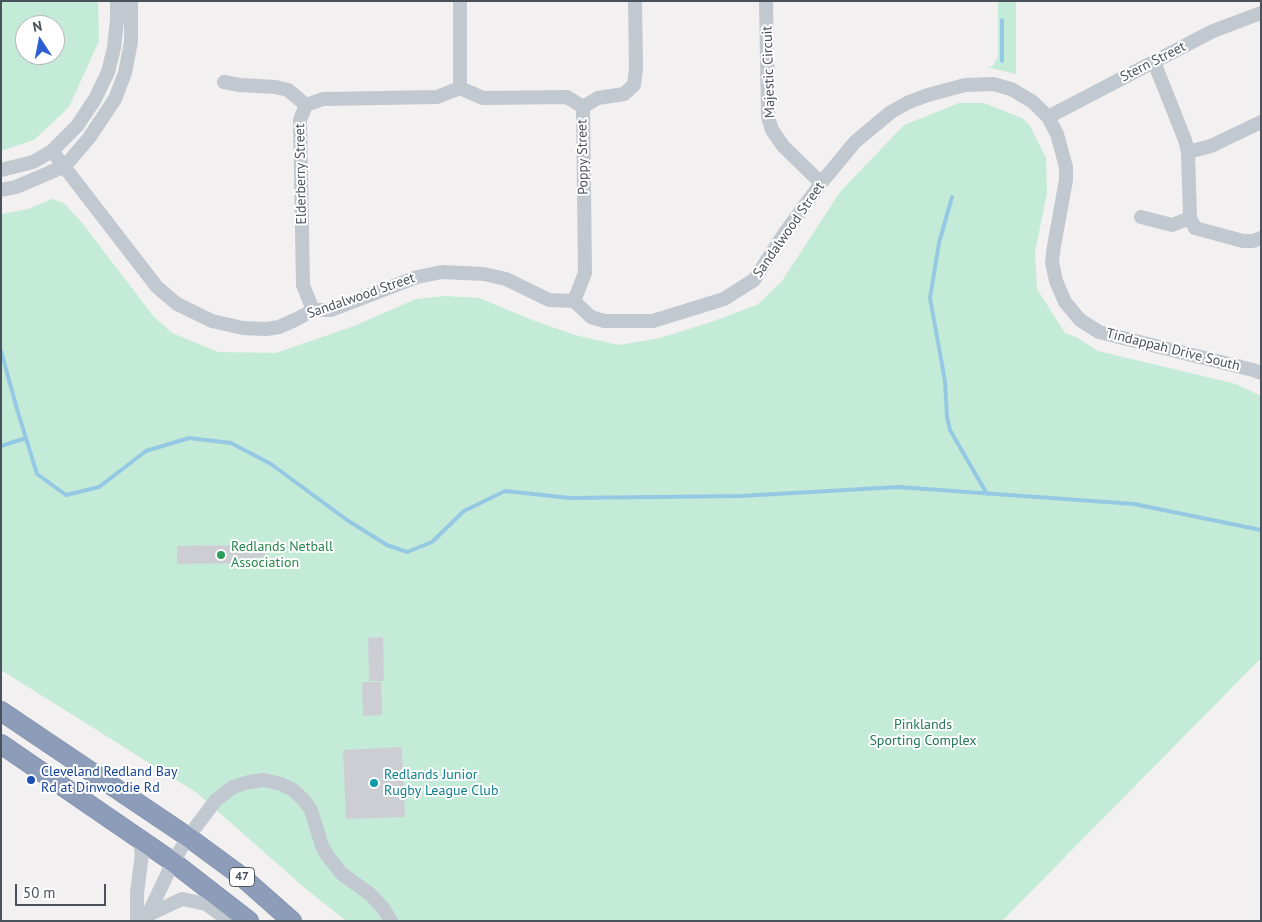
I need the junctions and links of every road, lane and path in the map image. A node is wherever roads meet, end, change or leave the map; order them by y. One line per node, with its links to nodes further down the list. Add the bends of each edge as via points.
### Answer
1 (116, 1): 15 (street, via 114,48 108,72 77,126)
2 (131, 1): 17 (street, via 131,42 125,73 115,99)
3 (460, 1): 9 (street)
4 (635, 1): 12 (street, via 634,85 624,94 598,98)
5 (766, 1): 19 (street, Majestic Circuit, via 768,117 783,146)
6 (1261, 13): 7 (street, Stern Street, via 1213,31)
7 (1154, 62): 13 (street, Stern Street); 16 (street)
8 (224, 82): 11 (street, via 288,90)
9 (460, 88): 11 (street, Elderberry Street, via 437,97 323,99); 12 (street, Poppy Street, via 483,98 567,97)
10 (1011, 89): 13 (street, Tindappah Drive South, via 1033,102); 19 (street, Sandalwood Street, via 979,83 909,102 891,112 855,142)
11 (306, 105): 25 (street, Elderberry Street, via 300,120 303,285)
12 (583, 107): 24 (street, Poppy Street, via 585,273)
13 (1048, 117): 26 (street, Tindappah Drive South, via 1057,134 1066,167 1052,262 1065,302 1080,320 1099,332)
14 (1261, 122): 16 (street, via 1211,146)
15 (52, 151): 17 (street, Sandalwood Street); 18 (street, via 33,162)
16 (1188, 152): 22 (street)
17 (65, 166): 20 (street, via 16,188); 25 (street, Sandalwood Street, via 157,287 177,304 212,321 258,329 279,327)
18 (1, 170)
19 (821, 183): 24 (street, Sandalwood Street, via 754,280 724,298 653,321 591,318)
20 (1, 190)
21 (1141, 217): 22 (street, via 1172,225)
22 (1190, 218): 23 (street, via 1195,228 1243,241)
23 (1261, 238)
24 (574, 301): 25 (street, Sandalwood Street, via 549,300 506,279 484,274 442,272 417,277 331,310)
25 (312, 310)
26 (1261, 373)
27 (1, 711): 29 (highway, 47)
28 (1, 744): 30 (highway, 47)
29 (188, 837): 31 (street); 35 (highway, 47, via 241,876); 36 (street, via 216,800 234,787 264,780 281,784 293,790 311,810 324,851 342,874 370,894)
30 (139, 838): 31 (highway, 47); 32 (street, via 142,854 137,893)
31 (173, 862): 32 (street); 34 (highway, 47)
32 (143, 919): 33 (street, via 182,898 206,904)
33 (230, 921)
34 (249, 921)
35 (292, 921)
36 (390, 921)

